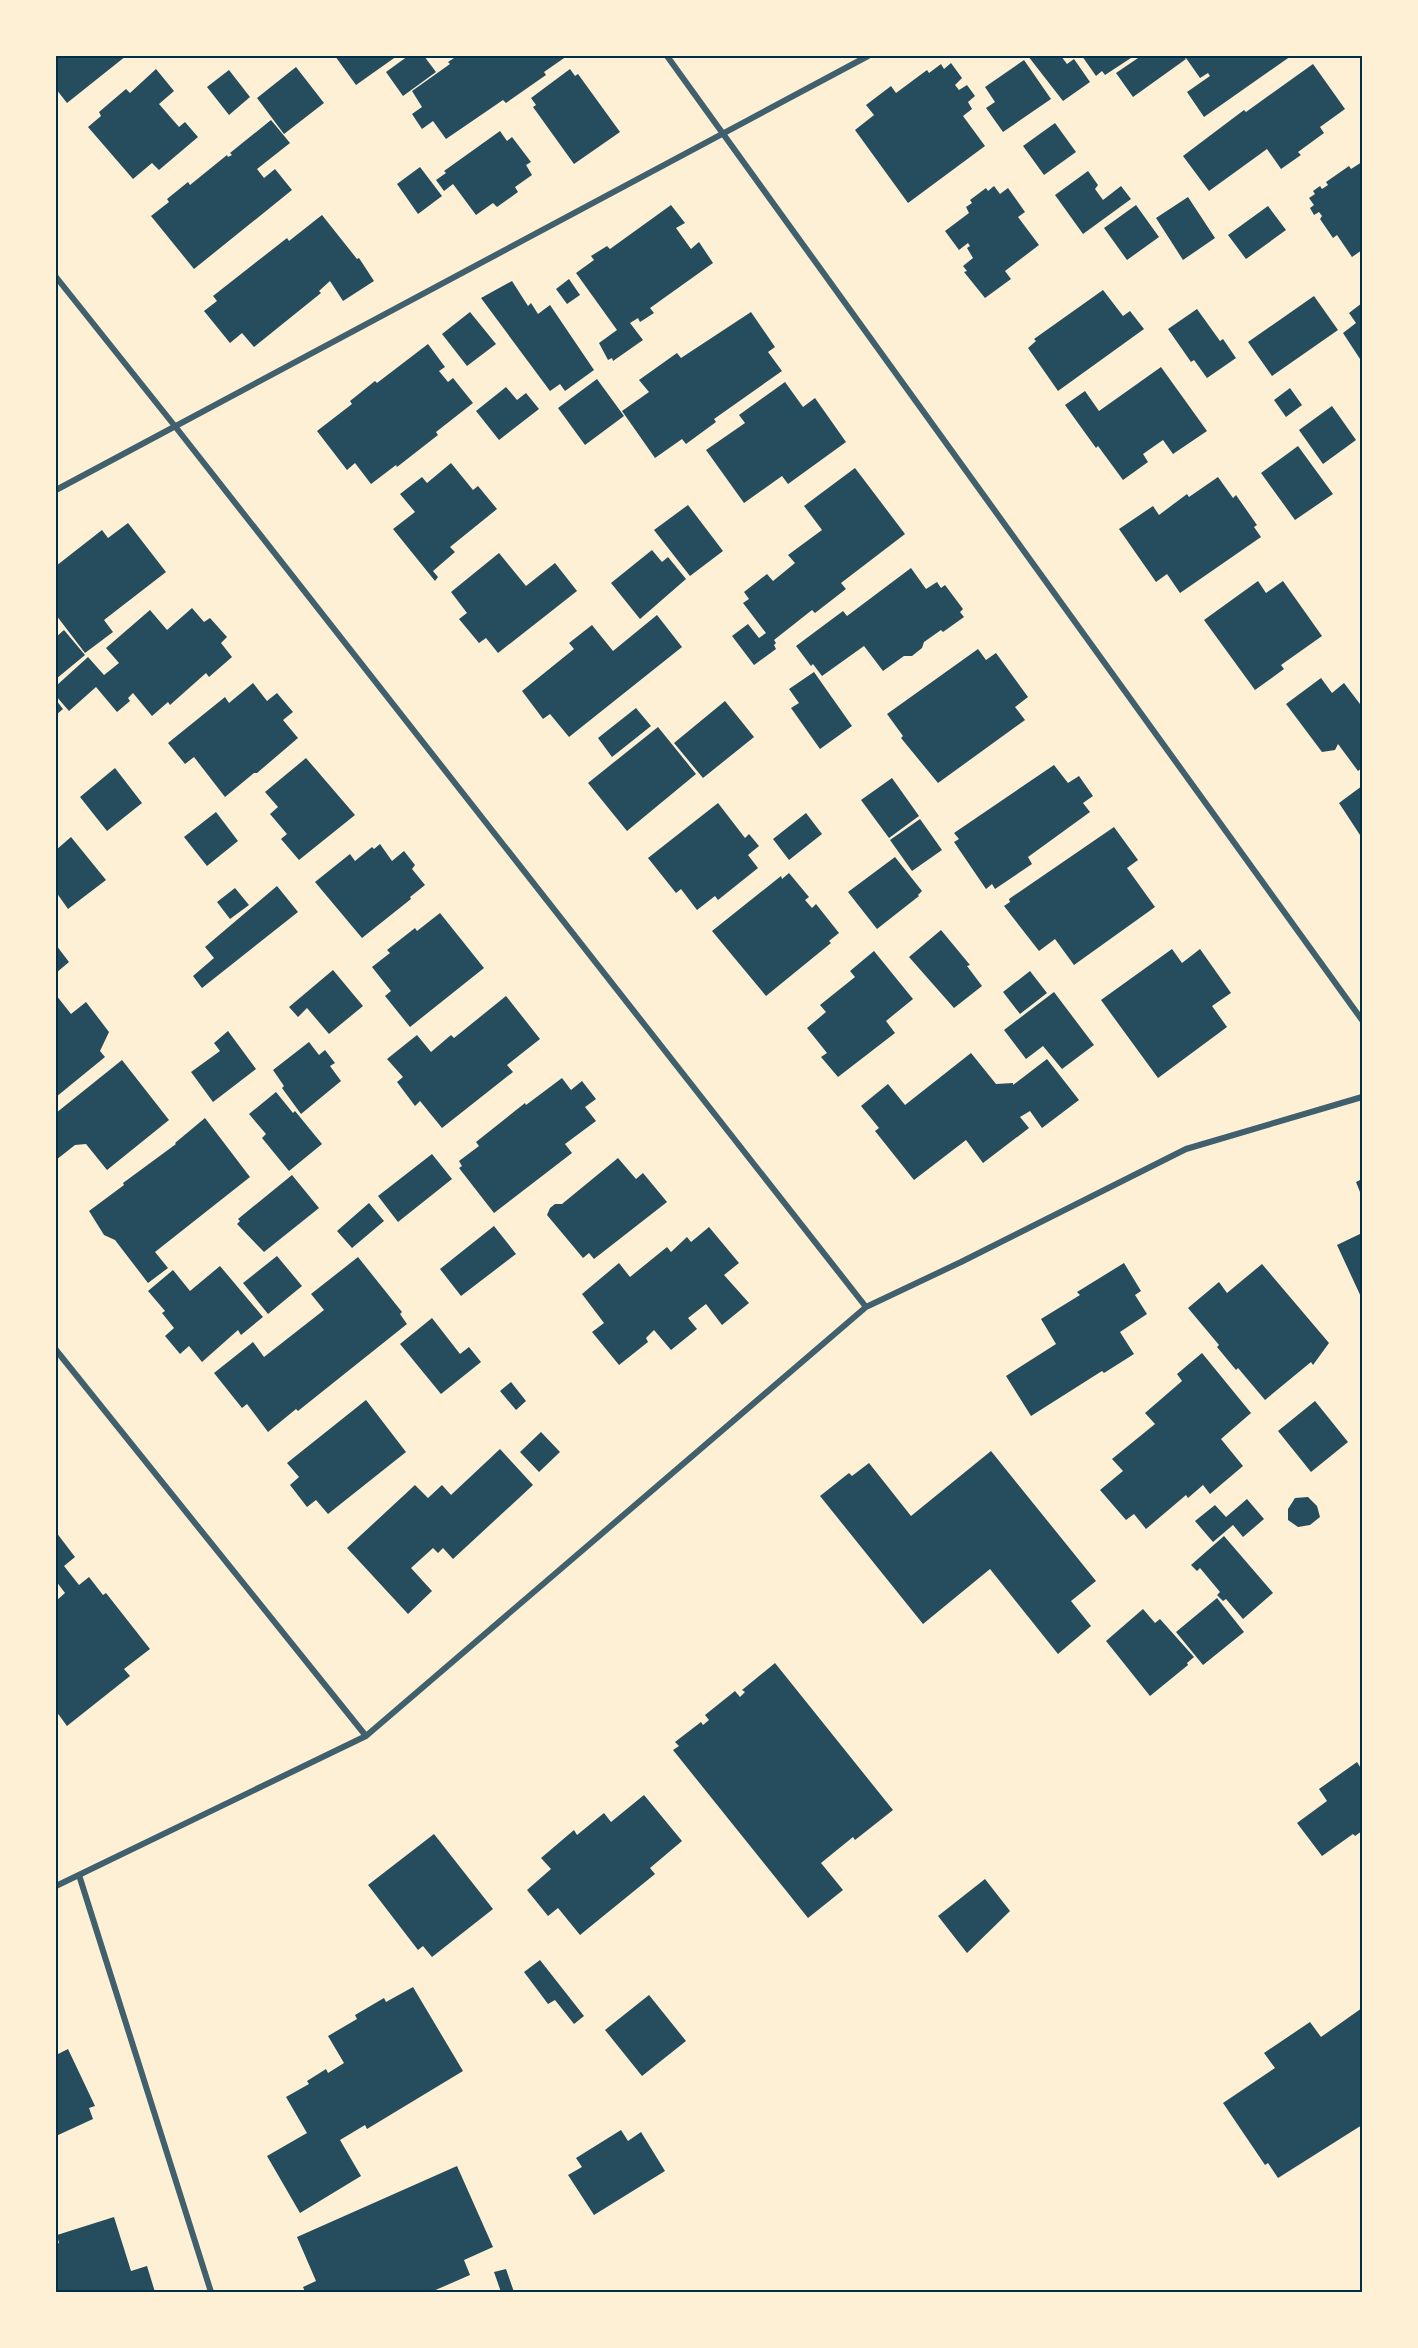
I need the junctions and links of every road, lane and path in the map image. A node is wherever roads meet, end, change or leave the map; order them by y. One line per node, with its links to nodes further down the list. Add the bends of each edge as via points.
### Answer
1 (667, 56): 3 (street)
2 (868, 56): 3 (street)
3 (723, 134): 5 (street); 7 (street)
4 (56, 277): 5 (street)
5 (174, 424): 6 (street); 9 (street)
6 (56, 490)
7 (1362, 1020)
8 (1362, 1097): 9 (street, via 1186,1149)
9 (867, 1307): 11 (street)
10 (56, 1350): 11 (street)
11 (366, 1736): 12 (street)
12 (79, 1875): 13 (street); 14 (street)
13 (56, 1886)
14 (211, 2292)

